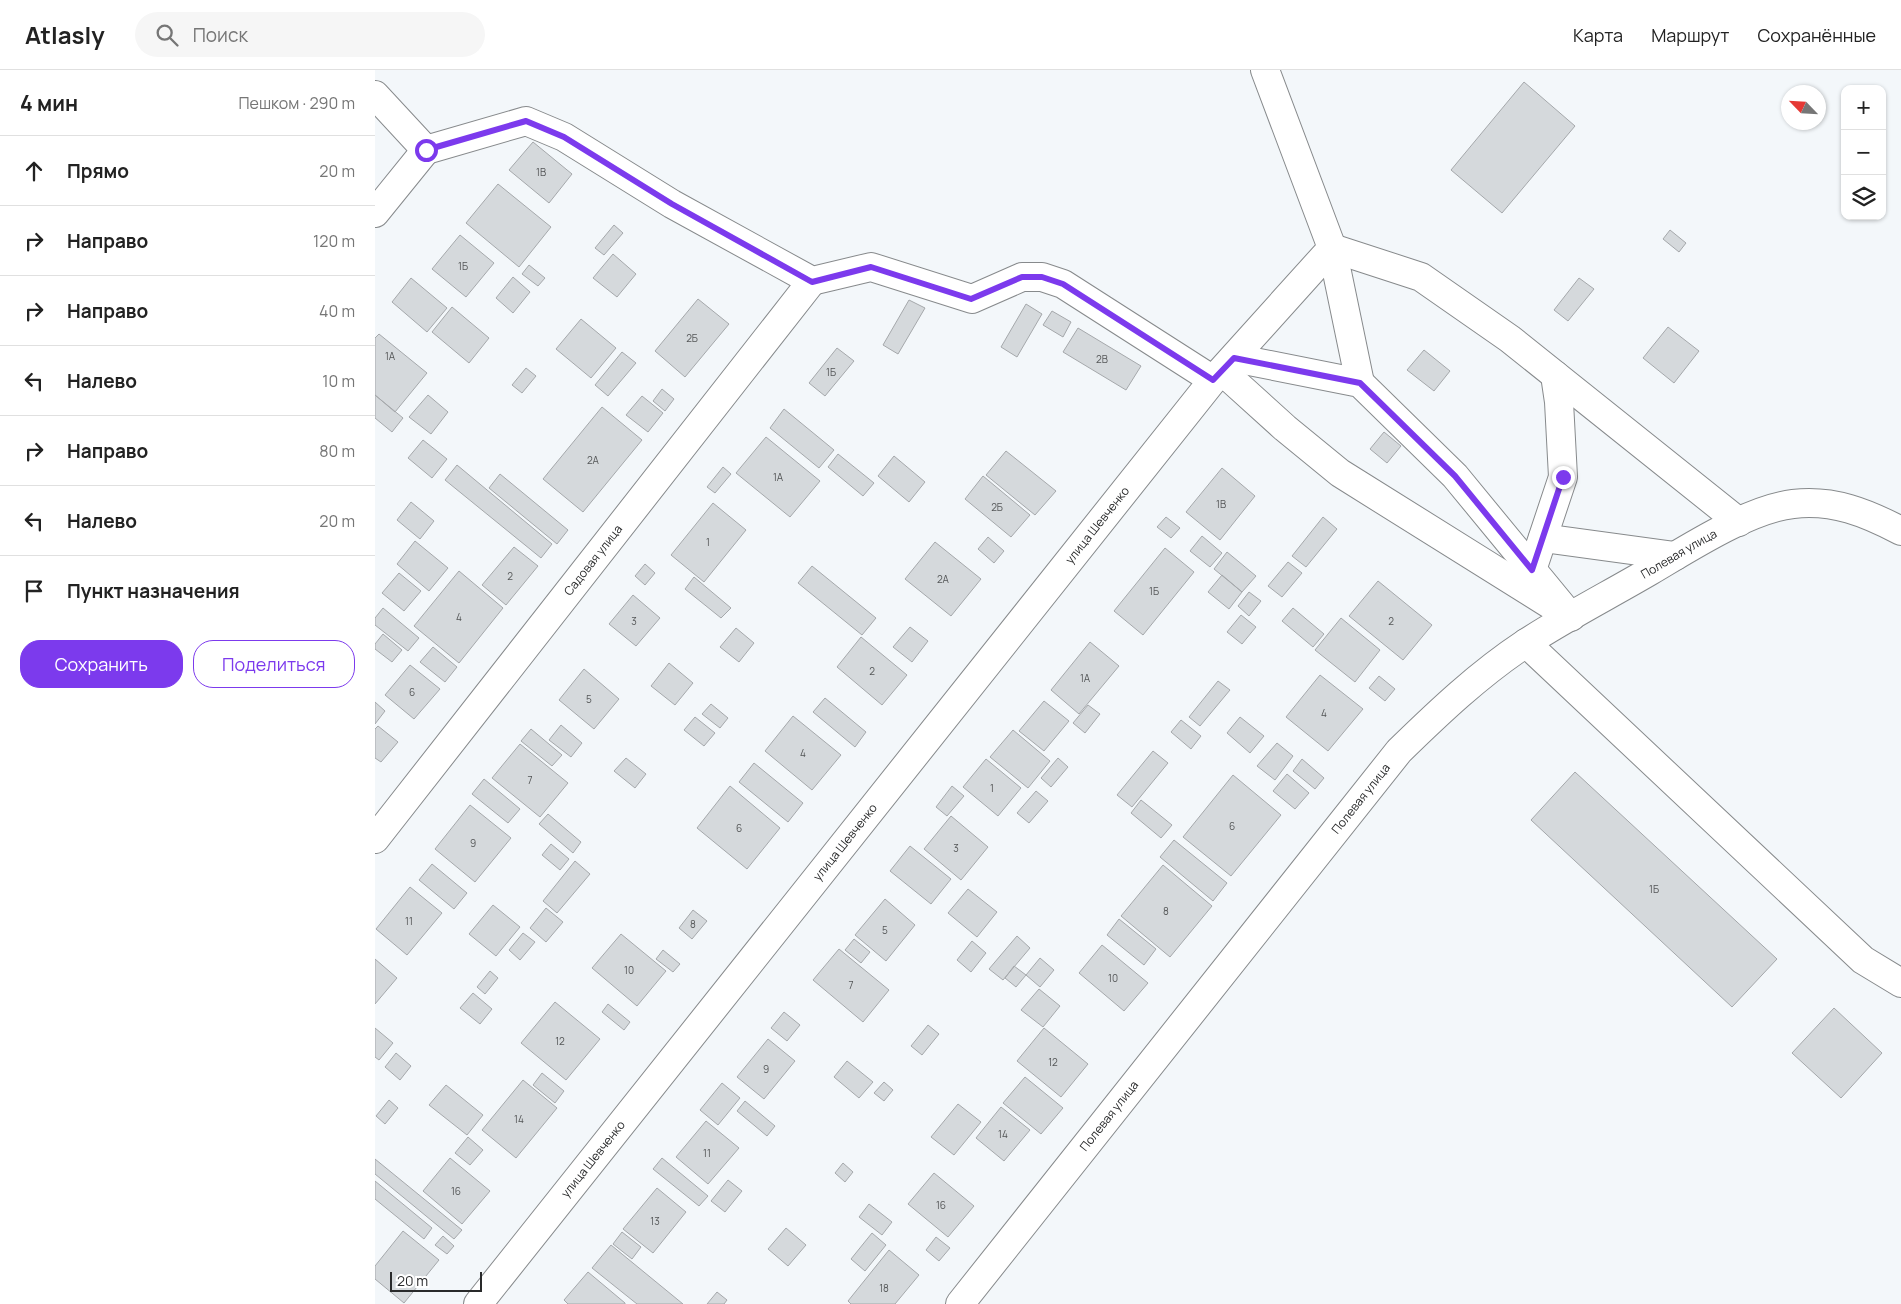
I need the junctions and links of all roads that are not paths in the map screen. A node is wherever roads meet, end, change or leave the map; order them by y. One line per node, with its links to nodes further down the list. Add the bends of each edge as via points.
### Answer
1 (1265, 70): 5 (street)
2 (375, 95): 3 (street)
3 (426, 150): 4 (street); 6 (street, via 526,121 564,137 672,204)
4 (375, 213)
5 (1332, 248): 7 (street, улица Шевченко); 8 (street, via 1421,277); 9 (street)
6 (812, 282): 7 (street, via 871,267 971,299 1022,277 1042,277 1063,284); 17 (street, Садовая улица)
7 (1223, 370): 9 (street); 15 (street, via 1285,428 1340,473); 19 (street, улица Шевченко)
8 (1555, 375): 10 (street); 12 (street, via 1563,477)
9 (1360, 383): 14 (street, via 1455,476)
10 (1739, 522): 11 (street, Полевая улица, via 1766,510 1819,503 1848,507); 13 (street, Полевая улица)
11 (1901, 531)
12 (1543, 538): 13 (street); 14 (street)
13 (1675, 556): 15 (street, Полевая улица)
14 (1532, 570): 15 (street)
15 (1571, 617): 16 (street, Полевая улица)
16 (1526, 643): 18 (street, via 1863,960); 20 (street, Полевая улица, via 1464,689 1399,751)
17 (375, 839)
18 (1901, 982)
19 (478, 1304)
20 (960, 1304)

